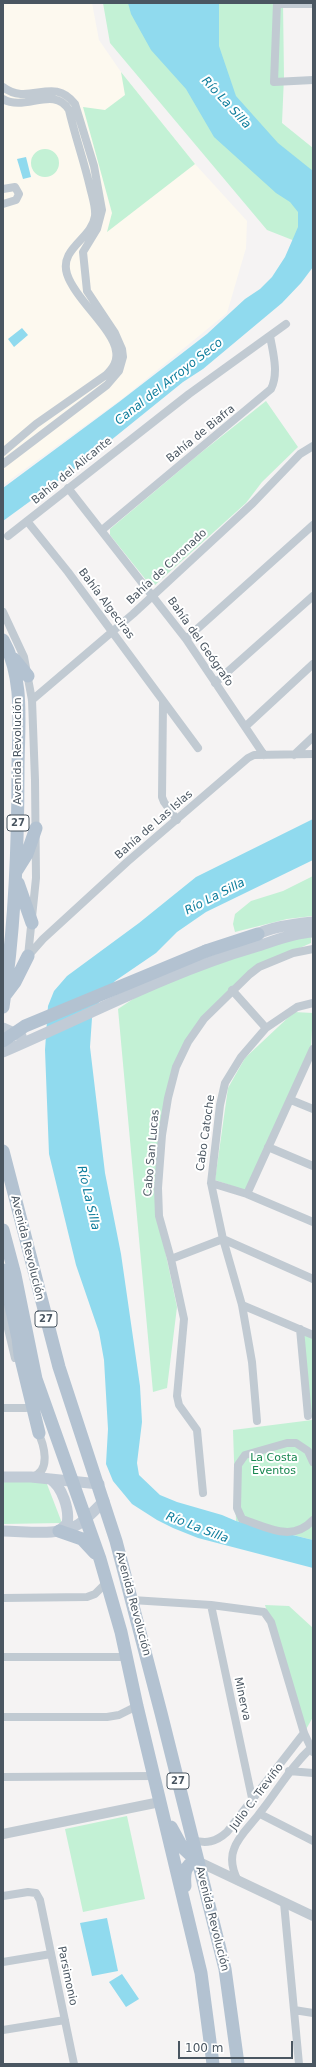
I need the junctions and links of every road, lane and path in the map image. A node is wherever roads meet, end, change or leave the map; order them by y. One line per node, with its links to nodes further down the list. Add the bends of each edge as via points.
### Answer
1 (277, 4): 2 (street); 3 (street, via 274,82)
2 (313, 4)
3 (313, 80)
4 (3, 87): 12 (street, via 18,95 53,90 65,93 75,104 85,133 102,210 97,229 83,252 86,286 122,349 119,371 107,385)
5 (3, 99): 11 (street, via 19,104 59,99 69,110 95,214 89,231 69,253 67,272 86,306 114,342 116,351 115,364 106,375 36,424)
6 (3, 189): 7 (street, via 15,188 19,194 16,200)
7 (3, 204)
8 (286, 324): 9 (street, Bahía del Alicante)
9 (270, 336): 13 (street, Bahía del Alicante, via 188,394); 16 (street, Bahía de Biafra, via 275,372 271,389)
10 (313, 446): 18 (street, Bahía de Coronado, via 300,454 253,503)
11 (3, 452)
12 (3, 464)
13 (68, 488): 14 (street, Bahía del Alicante); 16 (street, Bahía del Geógrafo)
14 (28, 521): 17 (street, Bahía del Alicante); 21 (street, Bahía Algeciras)
15 (313, 525): 22 (street)
16 (102, 530): 18 (street, Bahía del Geógrafo)
17 (8, 536)
18 (154, 596): 21 (street, Bahía de Coronado); 22 (street, Bahía del Geógrafo)
19 (313, 596): 27 (street)
20 (3, 612): 26 (street, via 21,648)
21 (113, 631): 28 (street, Bahía de Coronado); 29 (street, Bahía Algeciras)
22 (186, 639): 27 (street, Bahía del Geógrafo)
23 (3, 640): 24 (main road, Avenida Revolución / 27)
24 (10, 653): 26 (main road); 38 (main road, Avenida Revolución / 27, via 16,679 18,712)
25 (313, 664): 30 (street)
26 (28, 676): 28 (street)
27 (215, 683): 30 (street, Bahía del Geógrafo)
28 (32, 700): 37 (street)
29 (163, 702): 32 (street, Bahía Algeciras); 36 (street, via 162,797)
30 (246, 726): 34 (street, Bahía del Geógrafo)
31 (313, 738): 35 (street)
32 (198, 748)
33 (313, 754): 35 (street, Bahía de Las Islas)
34 (264, 755): 35 (street, Bahía de Las Islas); 36 (street, Bahía de Las Islas, via 248,758)
35 (294, 755)
36 (177, 820): 44 (street, Bahía de Las Islas, via 42,939)
37 (36, 828): 38 (main road, via 28,854); 40 (street, via 36,878)
38 (17, 875): 40 (main road); 47 (main road, Avenida Revolución / 27)
39 (313, 922): 42 (main road)
40 (32, 923): 44 (street)
41 (313, 932): 45 (main road, via 303,932)
42 (258, 934): 45 (main road); 51 (main road, bridge, via 206,951 25,1026)
43 (313, 949): 46 (street, Cabo San Lucas, via 293,953 259,967)
44 (28, 956): 47 (main road)
45 (224, 956): 50 (main road)
46 (232, 990): 49 (street); 63 (street, Cabo San Lucas, via 204,1019 188,1042 176,1067 168,1098 158,1188 159,1216)
47 (4, 1001)
48 (313, 1003): 49 (street, Cabo Catoche, via 297,1007)
49 (266, 1028): 58 (street, Cabo Catoche, via 241,1057 225,1083)
50 (33, 1039): 51 (main road); 51 (main road)
51 (6, 1040)
52 (313, 1050): 53 (street)
53 (291, 1100): 54 (street); 55 (street)
54 (313, 1109)
55 (268, 1147): 57 (street); 59 (street)
56 (3, 1151): 83 (main road, Avenida Revolución / 27, via 59,1367)
57 (313, 1166)
58 (211, 1183): 59 (street); 62 (street, Cabo Catoche)
59 (247, 1194): 60 (street)
60 (313, 1222)
61 (3, 1230): 72 (main road, Avenida Revolución / 27)
62 (223, 1239): 63 (street); 65 (street); 66 (street, Cabo Catoche)
63 (171, 1259): 84 (street, Cabo San Lucas, via 184,1319 177,1396 179,1405 197,1430)
64 (3, 1270): 70 (main road)
65 (313, 1279)
66 (242, 1305): 68 (street); 76 (street, Cabo Catoche, via 252,1362)
67 (3, 1308): 70 (street)
68 (300, 1330): 69 (street); 75 (street)
69 (313, 1335)
70 (15, 1341): 71 (street); 72 (main road, via 30,1373); 74 (street); 77 (main road)
71 (3, 1344)
72 (36, 1379): 82 (main road, Avenida Revolución / 27)
73 (3, 1408): 74 (street)
74 (26, 1408): 77 (street)
75 (308, 1416)
76 (257, 1421)
77 (39, 1433): 80 (street, via 45,1464 40,1473)
78 (313, 1462): 87 (street, via 308,1451 296,1443 287,1443 248,1454 238,1465 237,1508 242,1519 287,1533 301,1530)
79 (3, 1477): 80 (main road)
80 (31, 1477): 81 (main road)
81 (50, 1479): 82 (main road); 88 (main road, via 59,1486 67,1515 67,1524)
82 (73, 1483): 83 (main road); 86 (main road, Avenida Revolución / 27)
83 (98, 1484): 85 (main road, Avenida Revolución / 27)
84 (203, 1493)
85 (104, 1501): 86 (main road); 93 (main road, Avenida Revolución / 27)
86 (86, 1519): 88 (main road, via 71,1528); 90 (main road, Avenida Revolución / 27)
87 (313, 1520)
88 (59, 1531): 89 (main road); 90 (main road, via 82,1539)
89 (3, 1532)
90 (100, 1559): 91 (main road, Avenida Revolución / 27)
91 (107, 1582): 92 (street, via 95,1594 87,1597); 96 (main road, Avenida Revolución / 27)
92 (3, 1598)
93 (132, 1600): 94 (street); 110 (main road, Avenida Revolución / 27)
94 (211, 1605): 99 (street, Julio C. Treviño, via 264,1612 271,1622); 105 (street, Minerva)
95 (3, 1657): 96 (street)
96 (126, 1657): 97 (main road, Avenida Revolución / 27)
97 (137, 1706): 98 (street, via 119,1715 107,1717); 103 (main road, Avenida Revolución / 27)
98 (3, 1717)
99 (304, 1733): 100 (street, Julio C. Treviño); 105 (street, Julio C. Treviño)
100 (312, 1750): 101 (street, Julio C. Treviño)
101 (289, 1771): 102 (street); 107 (street, Julio C. Treviño)
102 (313, 1773)
103 (155, 1776): 104 (street); 106 (main road, Avenida Revolución / 27)
104 (3, 1778)
105 (252, 1798): 108 (street, Julio C. Treviño)
106 (162, 1808): 109 (street); 113 (main road, via 182,1847); 117 (main road, Avenida Revolución / 27)
107 (260, 1814): 111 (street, Julio C. Treviño); 112 (street)
108 (227, 1832): 110 (street, Julio C. Treviño, via 221,1838 207,1843); 111 (street)
109 (3, 1834)
110 (192, 1840): 113 (main road, Avenida Revolución / 27)
111 (238, 1840): 114 (street, Julio C. Treviño, via 232,1855 234,1874)
112 (313, 1841)
113 (198, 1861): 114 (street); 117 (main road, via 189,1865 185,1872); 127 (main road, Avenida Revolución / 27, via 225,1969)
114 (238, 1881): 116 (street)
115 (3, 1896): 119 (street, Parsimonio, via 36,1893 40,1900)
116 (284, 1903): 118 (street); 121 (street)
117 (188, 1916): 126 (main road, Avenida Revolución / 27, via 202,1980)
118 (313, 1916)
119 (51, 1954): 120 (street); 123 (street, Parsimonio)
120 (3, 1962)
121 (294, 2010): 122 (street); 128 (street)
122 (313, 2013)
123 (65, 2020): 124 (street); 125 (street, Parsimonio)
124 (3, 2030)
125 (74, 2064)
126 (213, 2064)
127 (238, 2064)
128 (299, 2064)

